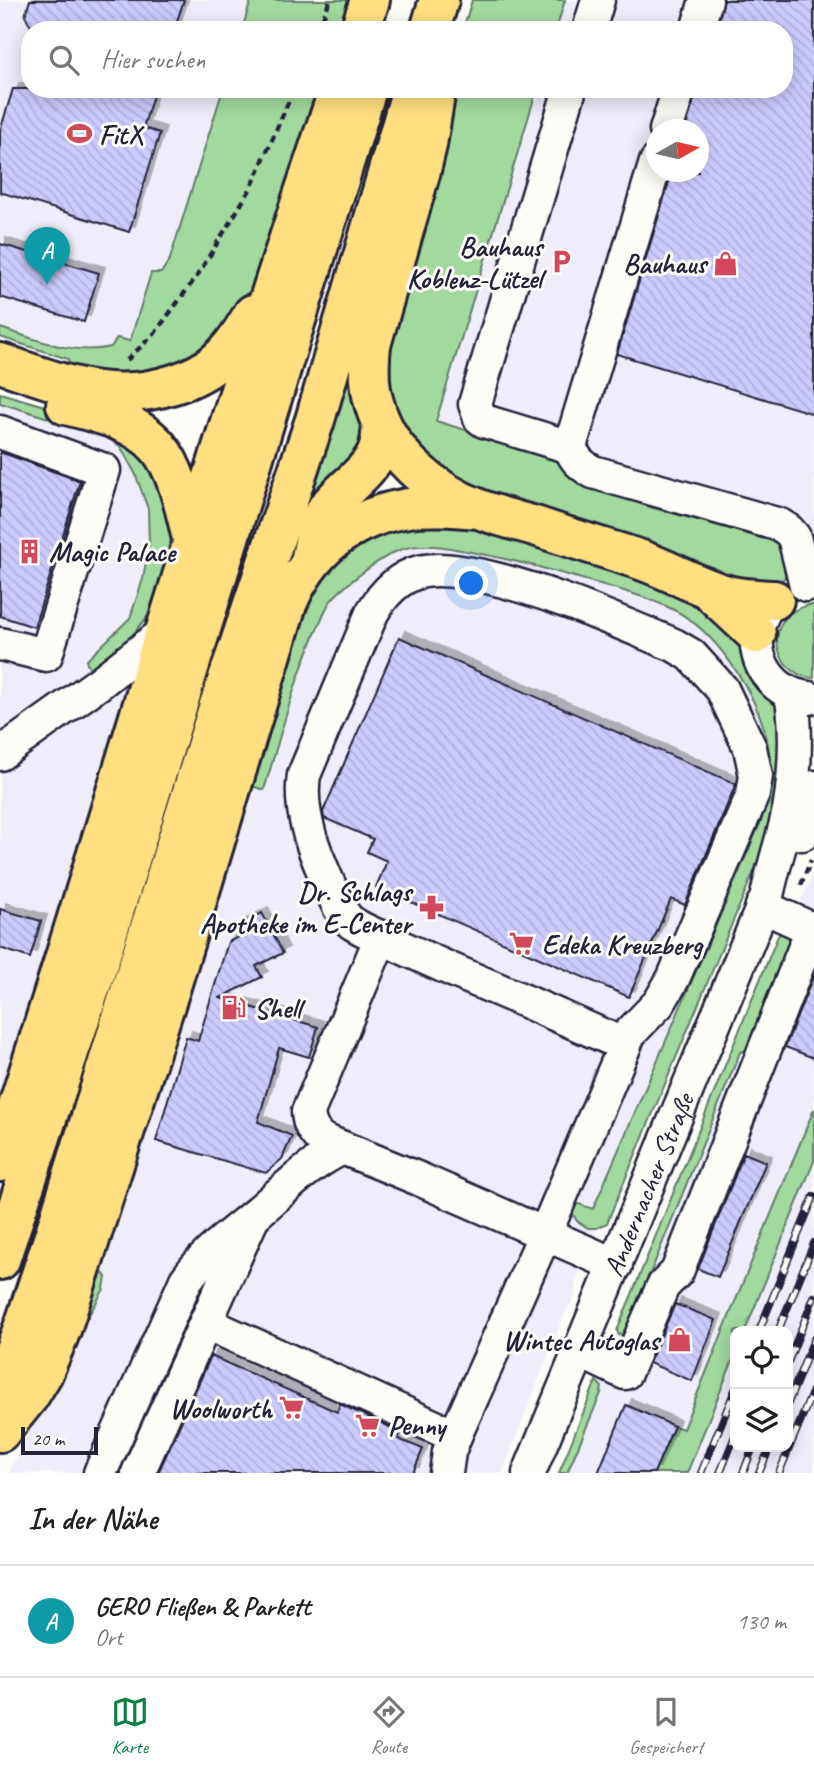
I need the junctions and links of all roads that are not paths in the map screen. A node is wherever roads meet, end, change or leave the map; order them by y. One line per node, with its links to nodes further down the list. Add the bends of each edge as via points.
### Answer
1 (370, 0): 6 (highway)
2 (394, 0): 7 (highway)
3 (439, 0): 8 (highway); 9 (highway)
4 (598, 0): 10 (street)
5 (706, 0): 11 (street)
6 (363, 21)
7 (388, 21)
8 (433, 21)
9 (439, 21)
10 (592, 21)
11 (700, 21)
12 (337, 98): 20 (highway)
13 (364, 98): 45 (highway, via 95,974)
14 (409, 98): 49 (highway, via 315,420 219,705 55,1233)
15 (435, 98): 23 (highway, via 428,145 372,345 371,391)
16 (567, 98): 25 (street, via 475,404 484,421)
17 (676, 98): 18 (street)
18 (669, 119)
19 (650, 182): 25 (street)
20 (274, 283): 21 (highway, via 221,359 187,380 147,391 110,393); 27 (highway)
21 (0, 363)
22 (0, 387): 27 (highway, via 101,414 144,434 166,458)
23 (382, 425): 26 (highway, via 418,473); 28 (highway, via 377,453 321,520)
24 (0, 432): 33 (street, via 104,470 46,655)
25 (570, 447): 30 (street, via 580,465 593,472 789,530 798,549)
26 (478, 509): 28 (highway, via 429,506 385,513 343,532); 29 (highway, via 641,559)
27 (193, 543): 31 (highway)
28 (310, 562): 50 (highway, via 287,604 61,1330 43,1373)
29 (705, 587): 30 (highway, via 732,596); 32 (highway)
30 (798, 589): 32 (street, via 766,610)
31 (166, 631): 35 (street); 42 (highway)
32 (757, 634): 34 (street, Andernacher Straße, via 764,670 780,688)
33 (0, 644)
34 (802, 696): 37 (street, Andernacher Straße, via 795,722 787,821)
35 (0, 754)
36 (814, 787): 37 (street, Andernacher Straße, via 797,848)
37 (765, 901): 38 (street); 46 (street, Andernacher Straße)
38 (813, 930): 48 (street, via 677,1272 663,1286 625,1373)
39 (381, 937): 40 (street); 40 (street, via 352,923 338,905 308,831 302,787 372,613 389,589 418,572 468,573 544,592 674,645 691,655 722,689 750,748 753,794 673,979); 41 (street, via 308,1112 314,1132)
40 (625, 1045): 44 (street)
41 (343, 1148): 43 (street, via 318,1161); 44 (street)
42 (0, 1162)
43 (253, 1216): 47 (street); 52 (street, via 202,1259 186,1280)
44 (545, 1234): 46 (street); 51 (street)
45 (0, 1260)
46 (616, 1265): 48 (street, Andernacher Straße)
47 (206, 1323): 51 (street); 53 (street)
48 (579, 1351): 55 (street, Andernacher Straße)
49 (0, 1390)
50 (0, 1433)
51 (456, 1436): 54 (street)
52 (100, 1473)
53 (138, 1473)
54 (446, 1473)
55 (529, 1473)

